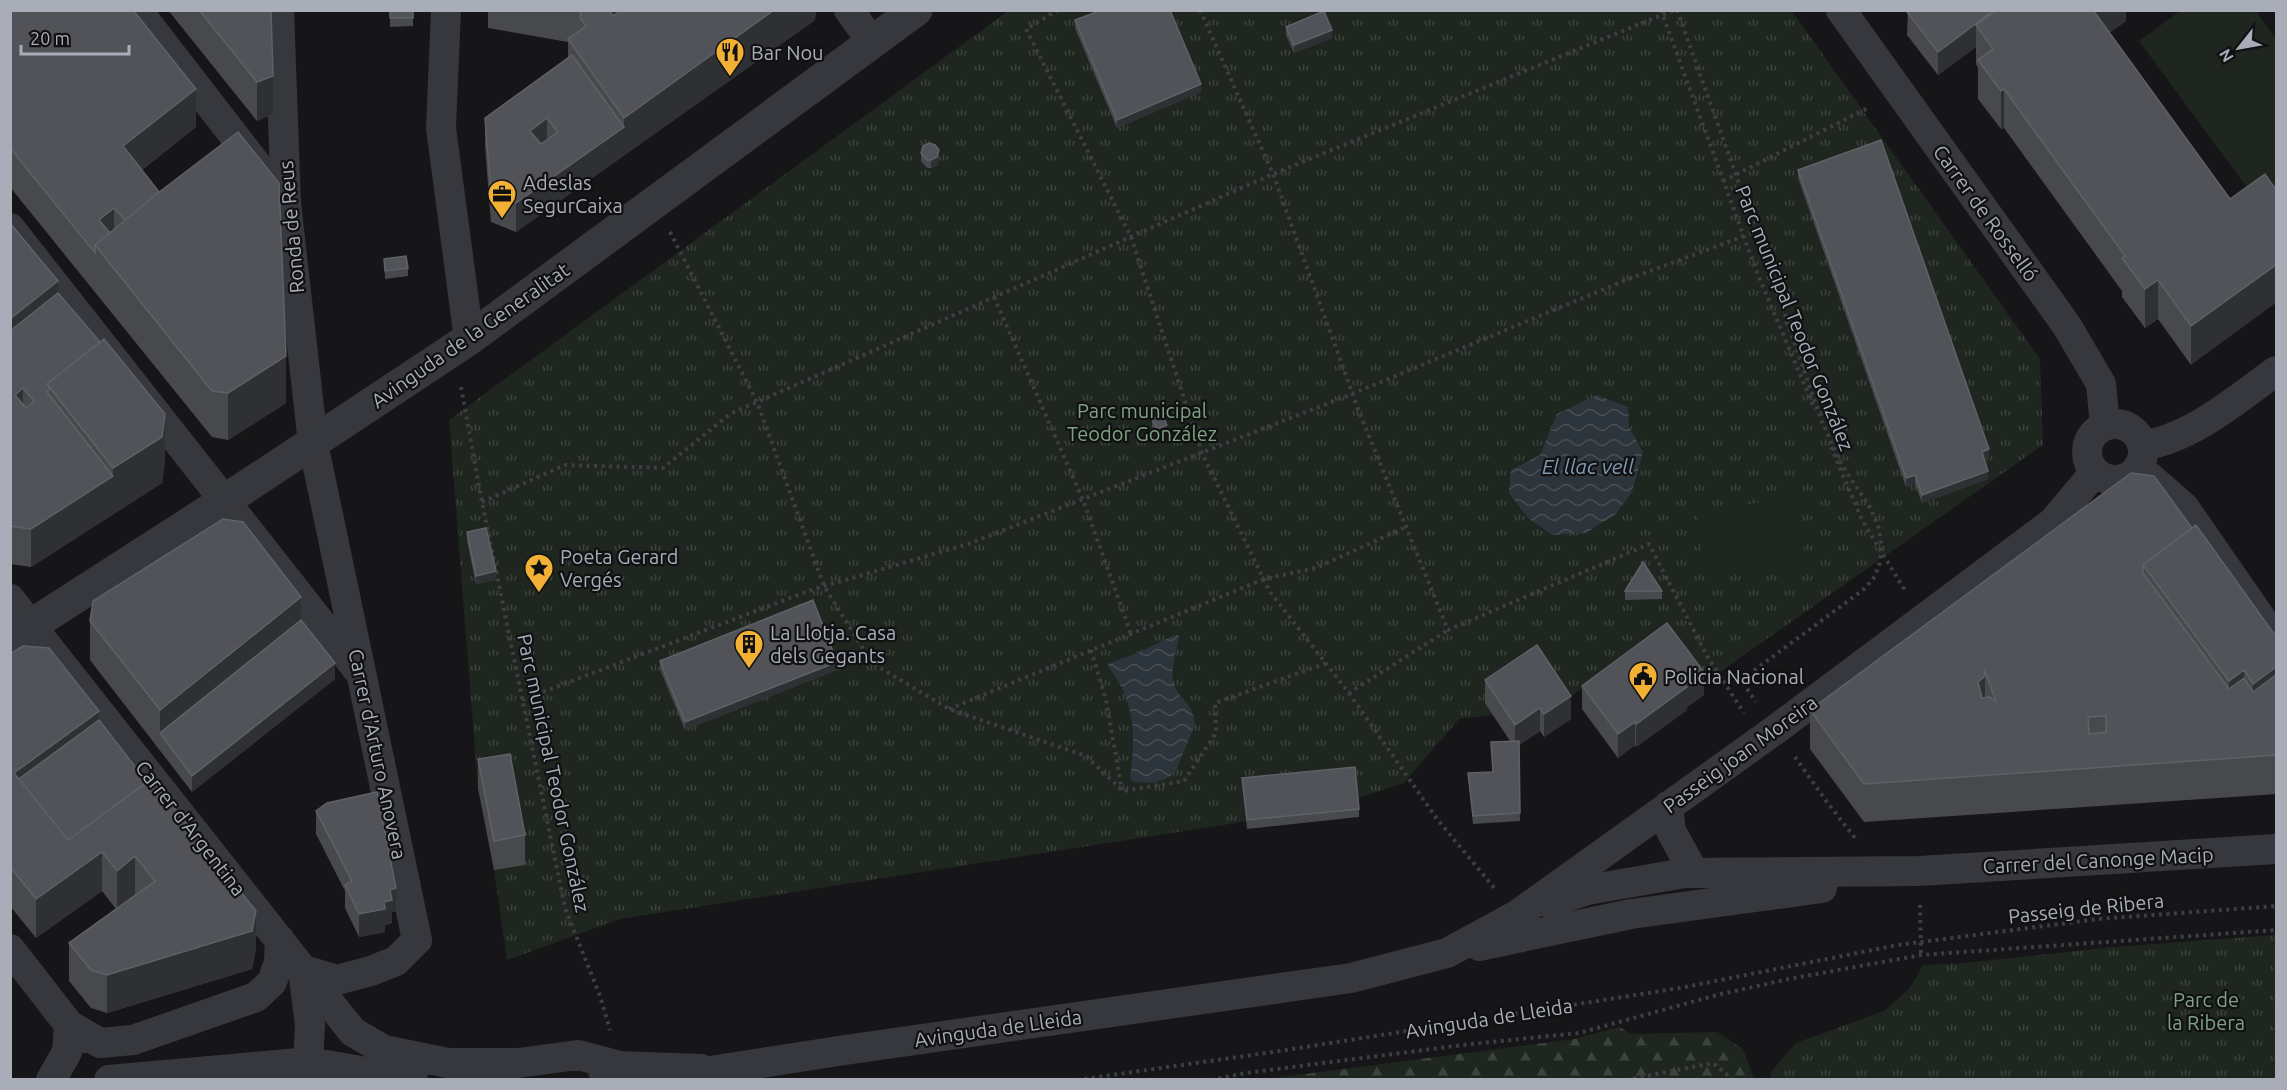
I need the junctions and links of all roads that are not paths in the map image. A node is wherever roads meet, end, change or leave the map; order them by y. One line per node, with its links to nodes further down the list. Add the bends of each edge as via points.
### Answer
1 (137, 10): 8 (street)
2 (279, 10): 8 (street, Ronda de Reus)
3 (446, 10): 10 (street, via 441,128)
4 (849, 10): 7 (street)
5 (915, 10): 7 (street, Avinguda de la Generalitat)
6 (1851, 14): 12 (street, Carrer de Rosselló, via 1900,92 2067,326 2101,384)
7 (872, 42): 10 (street, Avinguda de la Generalitat)
8 (286, 203): 13 (street, Ronda de Reus)
9 (10, 228): 16 (street)
10 (469, 339): 13 (street, Avinguda de la Generalitat)
11 (2277, 371): 14 (street, via 2211,417)
12 (2105, 426): 14 (street, via 2116,424 2134,433); 15 (street, via 2088,444 2087,456)
13 (313, 443): 16 (street, Avinguda de la Generalitat); 20 (street, Carrer d'Arturo Anovera)
14 (2140, 457): 15 (street, via 2131,475 2121,479 2105,478); 19 (street, via 2184,507)
15 (2095, 472): 21 (street, Passeig joan Moreira, via 2053,522)
16 (226, 500): 18 (street, Avinguda de la Generalitat); 20 (street)
17 (10, 599): 18 (street, Carrer d'Argentina)
18 (21, 633): 26 (street, Carrer d'Argentina)
19 (2277, 640)
20 (362, 675): 29 (street, Carrer d'Arturo Anovera, via 417,940 396,961 337,980)
21 (1668, 806): 24 (street, via 1671,831); 25 (street, Passeig joan Moreira)
22 (2277, 849): 23 (street, Carrer del Canonge Macip)
23 (1920, 871): 24 (street); 28 (street, via 1631,914)
24 (1694, 873): 25 (street, via 1587,890)
25 (1517, 915): 28 (street, Passeig joan Moreira)
26 (280, 940): 29 (street, Carrer d'Argentina); 31 (street, via 279,962 272,982 256,997 132,1040 100,1043)
27 (10, 949): 31 (street)
28 (1447, 953): 30 (street, Passeig joan Moreira)
29 (303, 970): 32 (street, Carrer d'Argentina, via 354,1032 384,1050 448,1063 518,1063 578,1055); 34 (street, via 310,1025)
30 (1351, 978): 33 (street, Avinguda de Lleida)
31 (69, 1024): 35 (street); 36 (street, via 67,1052)
32 (620, 1066): 33 (street); 38 (street)
33 (716, 1070): 39 (street)
34 (308, 1071): 35 (street); 37 (street)
35 (111, 1079)
36 (51, 1080)
37 (413, 1080)
38 (540, 1080)
39 (679, 1080)

